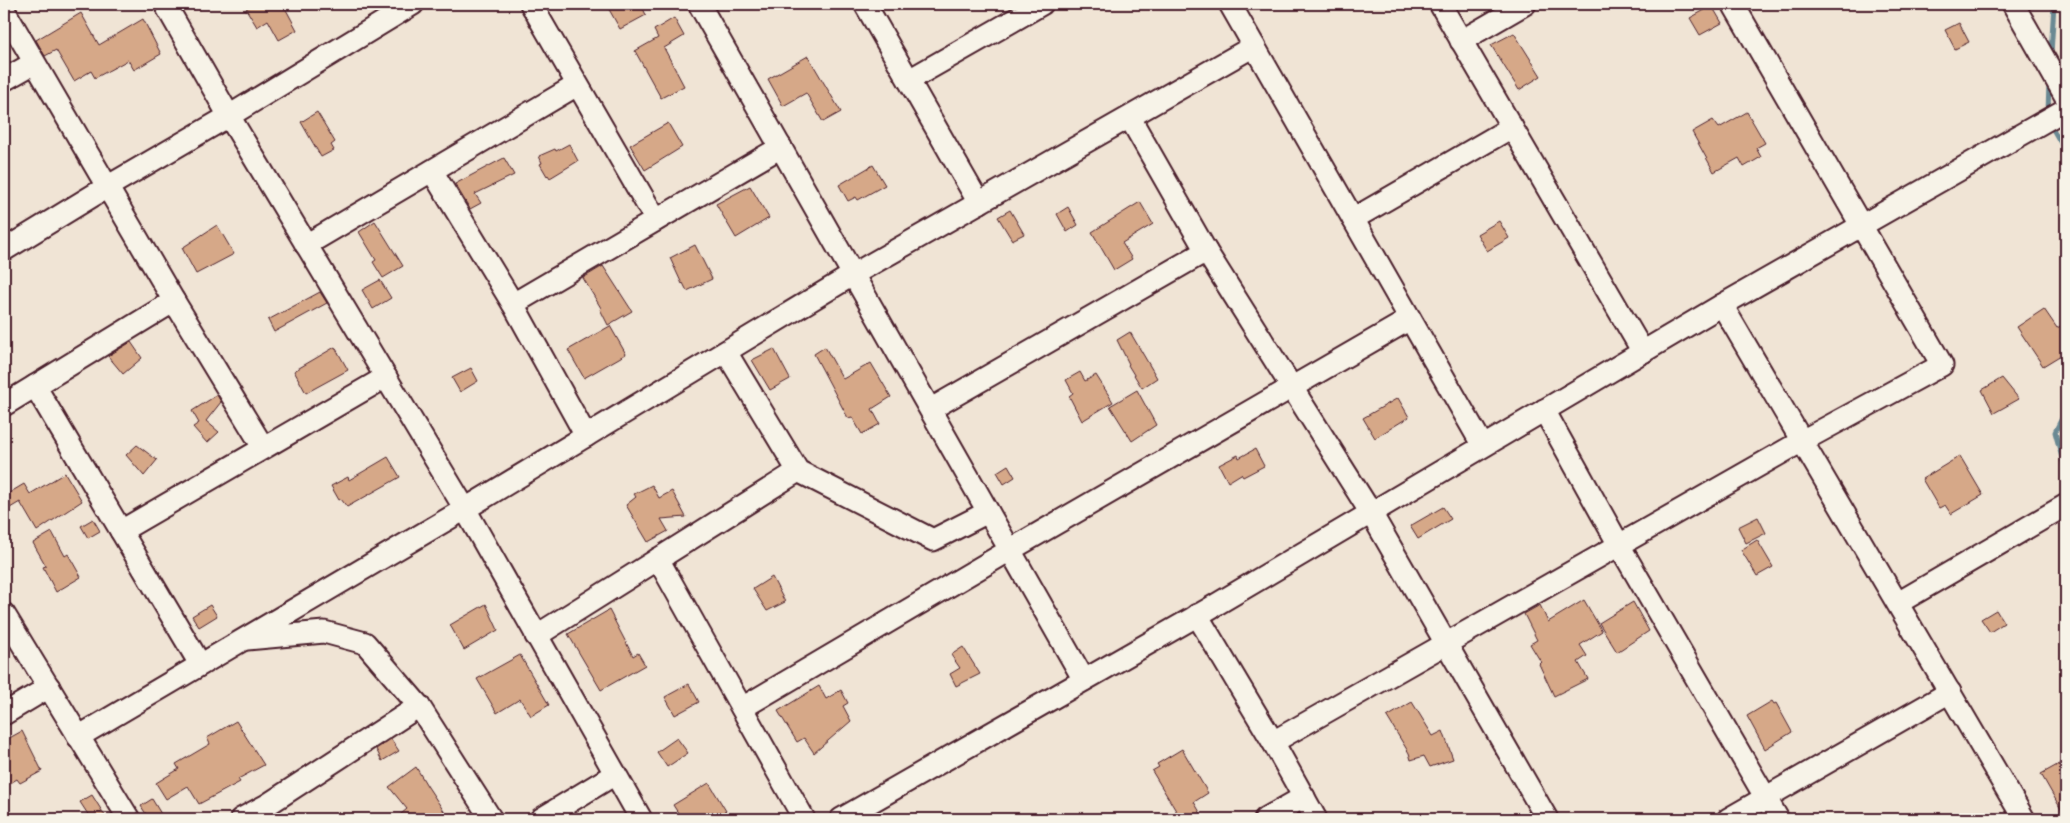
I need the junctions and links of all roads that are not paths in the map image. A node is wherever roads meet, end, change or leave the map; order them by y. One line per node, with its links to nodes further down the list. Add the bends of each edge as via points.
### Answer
1 (165, 4): 21 (street)
2 (413, 4): 21 (street)
3 (530, 4): 18 (street)
4 (866, 4): 17 (street)
5 (1042, 4): 17 (street)
6 (1230, 4): 14 (street)
7 (1440, 4): 13 (street)
8 (1525, 4): 13 (street)
9 (1733, 4): 30 (street)
10 (2013, 4): 19 (street)
11 (706, 6): 24 (street)
12 (4, 10): 15 (street)
13 (1461, 41): 23 (street)
14 (1254, 46): 22 (street); 28 (street)
15 (34, 63): 16 (street); 26 (street)
16 (4, 80)
17 (909, 80): 27 (street)
18 (577, 85): 25 (street); 29 (street)
19 (2066, 97)
20 (2066, 109): 30 (street)
21 (229, 116): 26 (street); 31 (street)
22 (1130, 118): 27 (street); 33 (street)
23 (1512, 127): 28 (street); 40 (street)
24 (781, 147): 29 (street); 34 (street)
25 (432, 171): 31 (street); 36 (street)
26 (107, 187): 32 (street); 35 (street)
27 (979, 204): 34 (street)
28 (1353, 219): 38 (street)
29 (656, 220): 36 (street)
30 (1862, 226): 37 (street); 48 (street, via 1942,365)
31 (306, 245): 41 (street)
32 (4, 250)
33 (1206, 251): 43 (street); 45 (street)
34 (854, 274): 39 (street); 45 (street)
35 (174, 301): 42 (street); 50 (street)
36 (513, 304): 47 (street)
37 (1722, 305): 40 (street); 48 (street)
38 (1410, 319): 43 (street); 49 (street)
39 (726, 352): 47 (street); 51 (street)
40 (1643, 352): 46 (street)
41 (386, 377): 50 (street); 53 (street)
42 (35, 386): 44 (street); 56 (street)
43 (1290, 387): 55 (street); 58 (street)
44 (4, 405)
45 (930, 409): 54 (street)
46 (1544, 410): 49 (street); 57 (street)
47 (586, 436): 53 (street)
48 (1802, 441): 57 (street); 60 (street)
49 (1483, 446): 55 (street)
50 (263, 447): 56 (street)
51 (798, 471): 54 (street, via 933,540); 59 (street)
52 (2066, 505): 60 (street)
53 (464, 510): 63 (street); 64 (street)
54 (988, 512): 58 (street)
55 (1371, 513): 62 (street); 65 (street)
56 (121, 531): 66 (street)
57 (1619, 545): 65 (street); 77 (street)
58 (1010, 550): 67 (street); 71 (street)
59 (658, 559): 63 (street); 71 (street)
60 (1898, 603): 69 (street)
61 (4, 614): 68 (street)
62 (1197, 615): 67 (street); 74 (street)
63 (536, 636): 75 (street)
64 (241, 640): 66 (street); 70 (street, via 324,632 365,643)
65 (1446, 644): 74 (street); 88 (street)
66 (200, 664): 73 (street)
67 (1084, 680): 85 (street)
68 (49, 687): 72 (street); 73 (street)
69 (1950, 692): 77 (street); 91 (street)
70 (418, 706): 78 (street); 81 (street)
71 (742, 708): 84 (street)
72 (4, 714)
73 (78, 737): 79 (street)
74 (1273, 742): 76 (street)
75 (615, 774): 82 (street); 83 (street)
76 (1304, 797): 86 (street); 87 (street)
77 (1766, 797): 89 (street); 90 (street)
78 (271, 812): 80 (street)
79 (129, 819)
80 (242, 819)
81 (491, 819)
82 (541, 819)
83 (641, 819)
84 (804, 819)
85 (841, 819)
86 (1265, 819)
87 (1316, 819)
88 (1547, 819)
89 (1728, 819)
90 (1778, 819)
91 (2024, 819)

